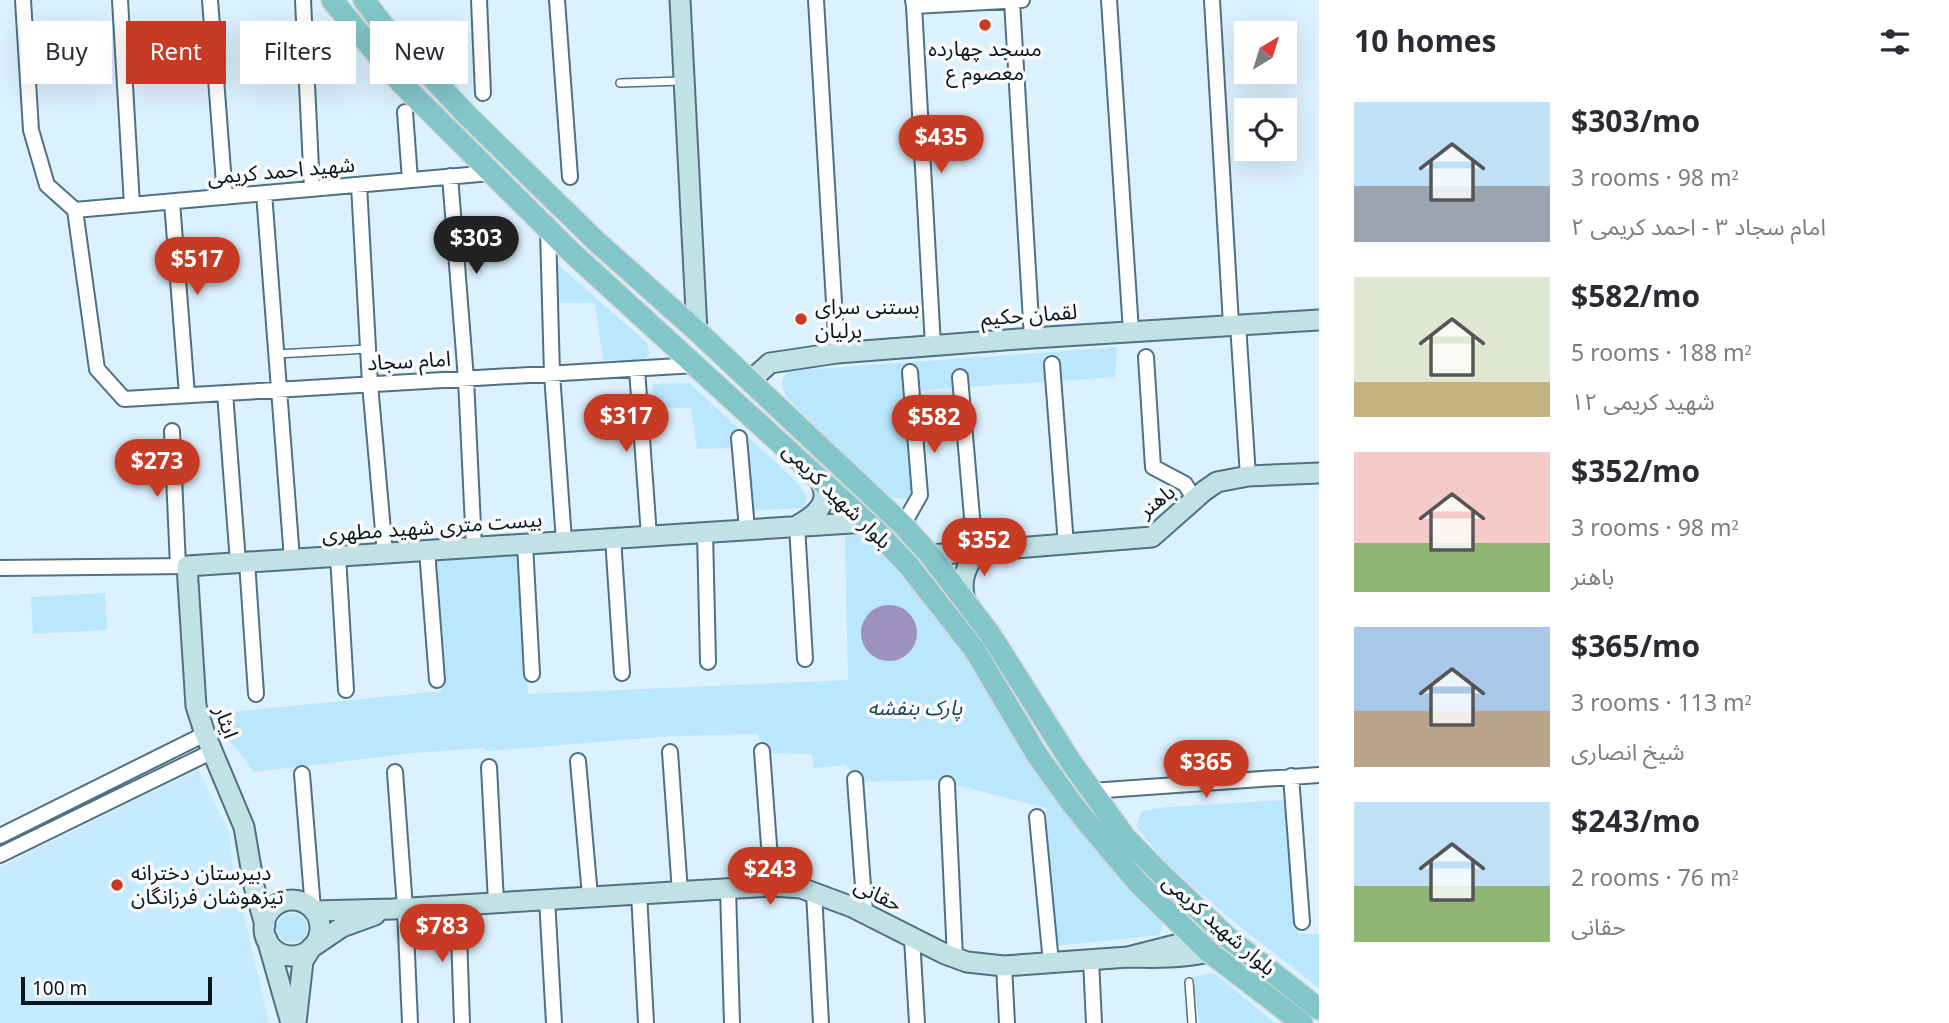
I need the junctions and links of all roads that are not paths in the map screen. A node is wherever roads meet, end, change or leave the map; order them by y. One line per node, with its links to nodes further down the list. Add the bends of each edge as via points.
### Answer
1 (23, 0): 30 (street, via 31,130 47,186)
2 (120, 0): 29 (street)
3 (210, 0): 27 (street)
4 (303, 0): 25 (street)
5 (332, 0): 20 (main road, بلوار شهید کریمی, via 401,83)
6 (364, 0): 34 (main road, بلوار شهید کریمی, via 467,115 597,242)
7 (480, 0): 18 (street)
8 (557, 0): 22 (street)
9 (680, 0): 16 (main road)
10 (816, 0): 39 (street)
11 (1022, 0): 14 (street)
12 (1109, 0): 35 (street)
13 (1212, 0): 33 (street)
14 (1012, 1): 15 (street); 36 (street)
15 (913, 3): 37 (street)
16 (684, 81): 17 (lane); 34 (main road)
17 (620, 83)
18 (483, 93)
19 (405, 112): 23 (street)
20 (491, 173): 21 (street, شهید احمد کریمی); 31 (main road, بلوار شهید کریمی)
21 (450, 176): 23 (street, شهید احمد کریمی); 48 (street)
22 (570, 177)
23 (410, 180): 24 (street, شهید احمد کریمی)
24 (359, 185): 25 (street, شهید احمد کریمی); 38 (street)
25 (312, 189): 26 (street, شهید احمد کریمی)
26 (264, 193): 27 (street, شهید احمد کریمی); 40 (street)
27 (225, 197): 28 (street, شهید احمد کریمی)
28 (172, 202): 29 (street, شهید احمد کریمی); 53 (street)
29 (132, 205): 30 (street, شهید احمد کریمی)
30 (75, 210): 53 (street, امام سجاد, via 97,369 124,399)
31 (548, 230): 43 (main road, بلوار شهید کریمی); 46 (street)
32 (1319, 320): 33 (main road, لقمان حکیم)
33 (1234, 324): 35 (main road, لقمان حکیم); 58 (street)
34 (697, 331): 49 (main road, بلوار شهید کریمی)
35 (1131, 331): 36 (main road, لقمان حکیم)
36 (1032, 338): 37 (main road, لقمان حکیم)
37 (933, 346): 39 (main road, لقمان حکیم)
38 (368, 349): 40 (lane); 50 (street)
39 (837, 353): 49 (main road, لقمان حکیم, via 770,363)
40 (276, 354): 51 (street)
41 (1146, 357): 59 (street, via 1153,467 1185,484)
42 (1052, 364): 69 (street)
43 (696, 365): 44 (street, امام سجاد); 57 (main road, بلوار شهید کریمی)
44 (636, 369): 46 (street, امام سجاد); 65 (street)
45 (910, 372): 61 (street, via 920,495)
46 (552, 373): 48 (street, امام سجاد); 67 (street)
47 (960, 377): 72 (street)
48 (466, 379): 50 (street, امام سجاد); 70 (street)
49 (750, 381): 61 (main road, بلوار شهید کریمی)
50 (370, 384): 51 (street, امام سجاد); 73 (street)
51 (279, 390): 52 (street, امام سجاد); 76 (street)
52 (225, 393): 53 (street, امام سجاد); 77 (street)
53 (187, 395)
54 (172, 431): 78 (street)
55 (739, 438): 63 (street)
56 (1319, 473): 58 (main road, باهنر)
57 (818, 476): 60 (main road, بلوار شهید کریمی); 62 (main road, via 822,504)
58 (1248, 476): 59 (main road, باهنر, via 1217,482)
59 (1195, 500): 69 (main road, باهنر, via 1152,537)
60 (867, 522): 62 (main road, بیست متری شهید مطهری); 121 (main road, بلوار شهید کریمی, via 909,566 974,649 1037,755 1073,805 1139,884)
61 (903, 525): 74 (main road, بلوار شهید کریمی)
62 (797, 526): 63 (main road, بیست متری شهید مطهری); 81 (street)
63 (747, 530): 64 (main road, بیست متری شهید مطهری)
64 (705, 532): 65 (main road, بیست متری شهید مطهری); 82 (street)
65 (649, 536): 66 (main road, بیست متری شهید مطهری)
66 (613, 538): 67 (main road, بیست متری شهید مطهری); 83 (street)
67 (564, 541): 68 (main road, بیست متری شهید مطهری)
68 (525, 544): 70 (main road, بیست متری شهید مطهری); 84 (street)
69 (1066, 545): 72 (main road, باهنر)
70 (474, 547): 71 (main road, بیست متری شهید مطهری)
71 (427, 550): 73 (main road, بیست متری شهید مطهری); 85 (street)
72 (975, 552): 74 (main road, باهنر); 80 (main road, via 963,575)
73 (385, 553): 75 (main road, بیست متری شهید مطهری)
74 (930, 555): 80 (main road, بلوار شهید کریمی)
75 (338, 556): 76 (main road, بیست متری شهید مطهری); 86 (street)
76 (292, 559): 77 (main road, بیست متری شهید مطهری)
77 (243, 562): 78 (main road, بیست متری شهید مطهری); 87 (street)
78 (182, 566): 79 (street, بیست متری شهید مطهری); 88 (main road, ایثار, via 195,706)
79 (0, 568)
80 (965, 601): 99 (main road, بلوار شهید کریمی)
81 (805, 659)
82 (708, 662)
83 (622, 673)
84 (532, 674)
85 (436, 680)
86 (345, 690)
87 (257, 694)
88 (209, 743): 101 (street); 102 (street); 103 (main road, ایثار, via 244,827)
89 (762, 751): 104 (street)
90 (670, 752): 106 (street)
91 (578, 761): 109 (street)
92 (489, 766): 111 (street)
93 (395, 772): 114 (street)
94 (302, 774): 115 (street)
95 (1319, 775): 96 (street)
96 (1291, 776): 99 (street); 117 (street)
97 (855, 779): 116 (street)
98 (947, 784): 123 (street)
99 (1091, 791): 119 (main road, بلوار شهید کریمی, via 1125,837)
100 (1037, 817): 125 (street)
101 (0, 836)
102 (0, 855)
103 (254, 886): 112 (main road, via 265,901); 118 (main road, ایثار)
104 (772, 886): 105 (main road, حقانی); 107 (main road, حقانی)
105 (728, 889): 106 (main road, حقانی); 134 (street)
106 (680, 892): 108 (main road, حقانی)
107 (814, 892): 116 (main road, حقانی); 135 (street)
108 (639, 893): 109 (main road, حقانی); 133 (street)
109 (590, 896): 110 (main road, حقانی)
110 (547, 899): 111 (main road, حقانی); 132 (street)
111 (496, 902): 113 (main road, حقانی)
112 (278, 904): 115 (main road, via 300,901); 118 (main road, via 267,915)
113 (458, 905): 114 (main road, حقانی); 131 (street)
114 (399, 908): 115 (main road); 122 (main road, via 342,927); 130 (street)
115 (314, 910): 122 (main road, via 320,929)
116 (865, 913): 120 (main road, حقانی)
117 (1302, 922)
118 (265, 931): 122 (main road, via 275,949 288,955); 129 (main road)
119 (1221, 931): 121 (main road); 128 (main road, بلوار شهید کریمی)
120 (912, 937): 123 (main road, حقانی); 136 (street)
121 (1202, 946): 124 (main road, حقانی); 140 (main road, بلوار شهید کریمی)
122 (312, 947): 129 (main road, via 303,961)
123 (956, 958): 126 (main road, حقانی)
124 (1091, 960): 125 (main road, حقانی); 138 (street)
125 (1051, 962): 126 (main road, حقانی)
126 (1004, 966): 137 (street)
127 (1188, 982): 139 (lane)
128 (1319, 1009)
129 (294, 1023)
130 (410, 1023)
131 (462, 1023)
132 (554, 1023)
133 (646, 1023)
134 (733, 1023)
135 (821, 1023)
136 (917, 1023)
137 (1007, 1023)
138 (1094, 1023)
139 (1192, 1023)
140 (1303, 1023)

